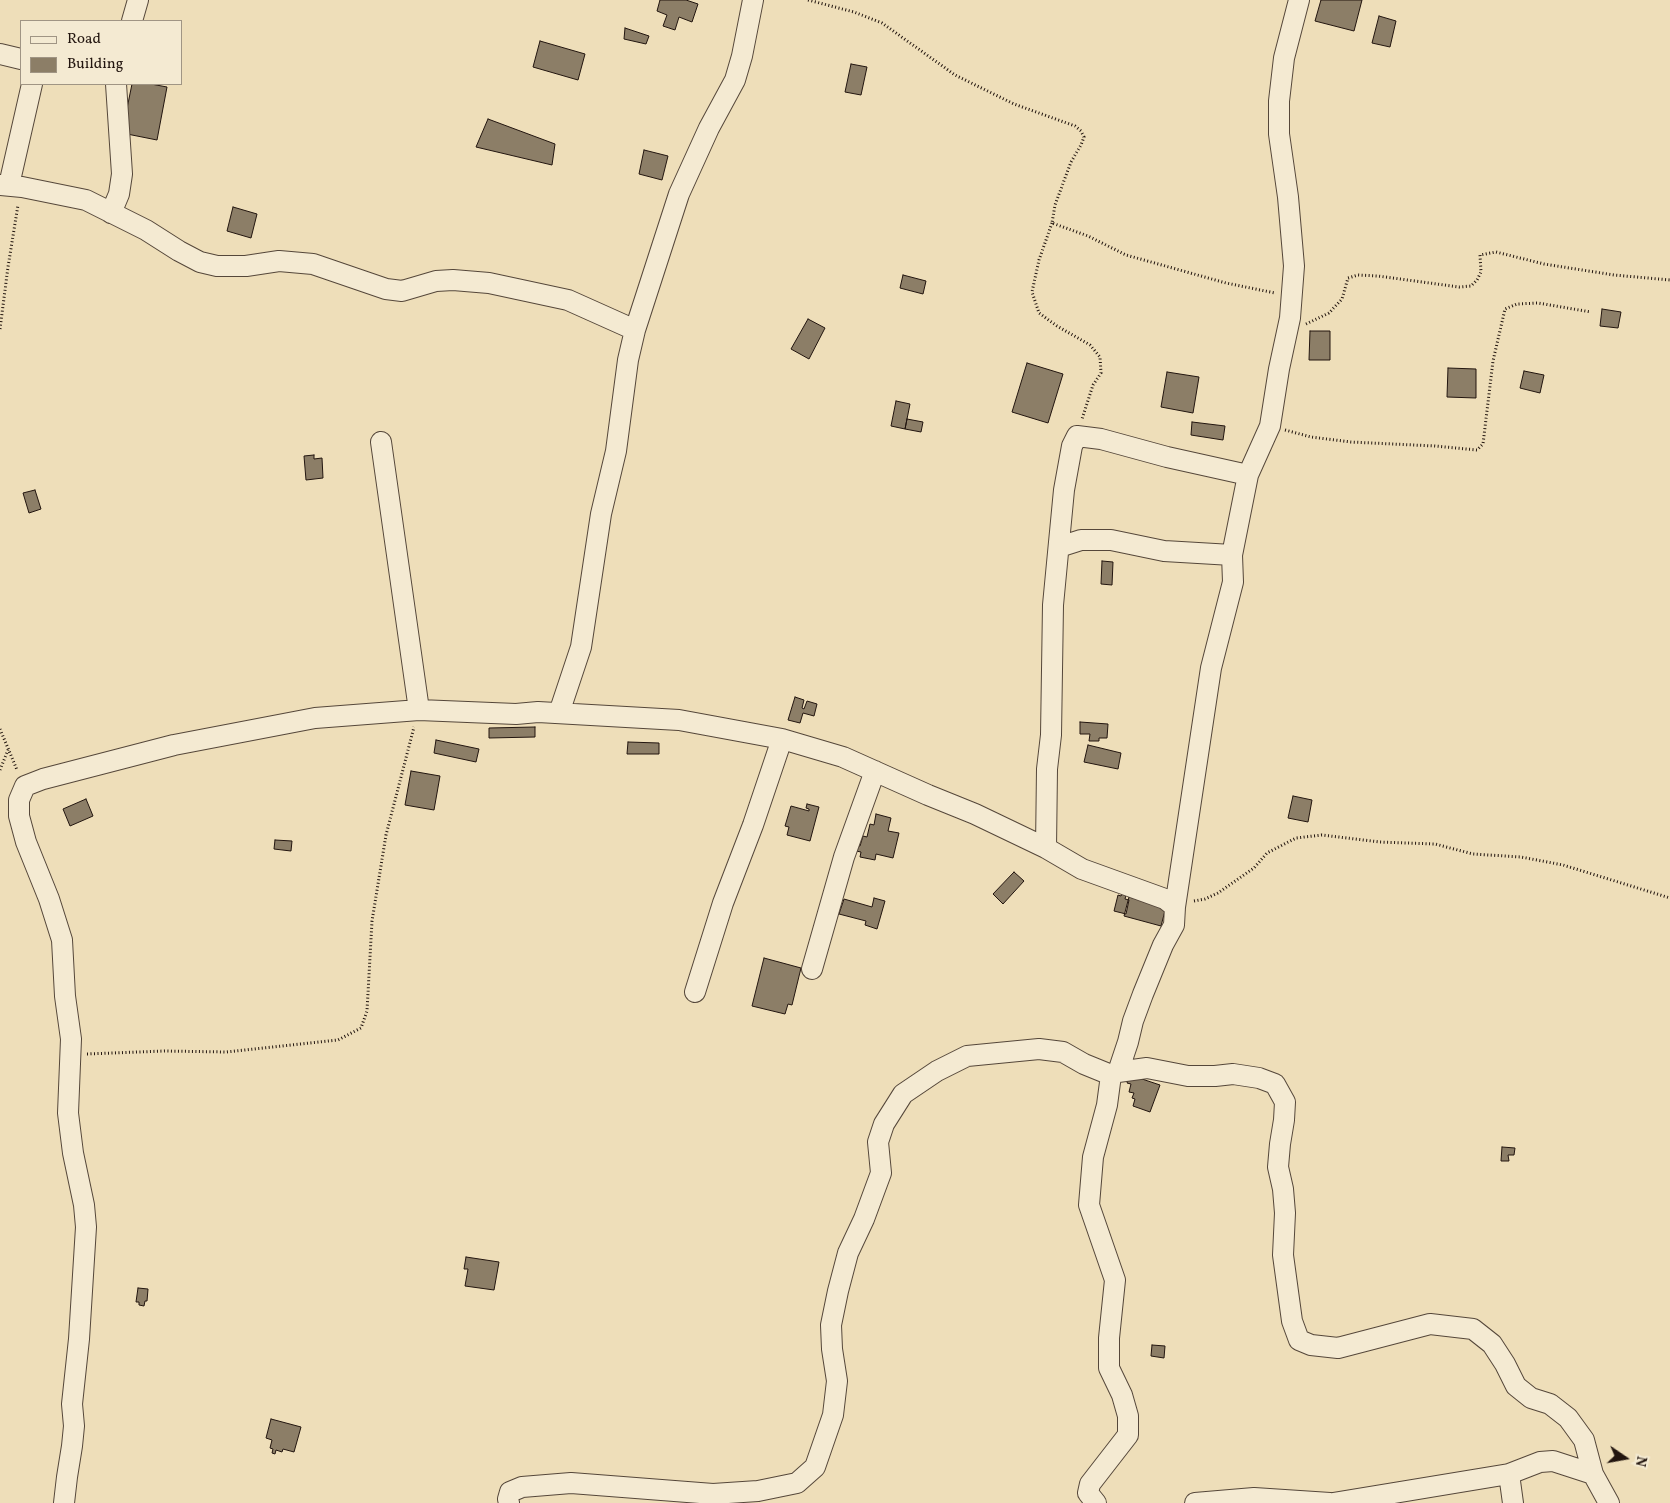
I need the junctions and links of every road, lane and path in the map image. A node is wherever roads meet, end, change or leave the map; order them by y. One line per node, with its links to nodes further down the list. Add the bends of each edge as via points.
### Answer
1 (138, 0): 5 (street)
2 (753, 0): 18 (street, via 734,80 679,194)
3 (808, 0): 12 (path, via 854,12 882,24 955,75 1014,104 1081,131 1084,137 1055,205)
4 (1299, 0): 14 (street, via 1284,58 1279,101 1279,134 1294,266)
5 (132, 20)
6 (0, 54): 7 (street)
7 (20, 59)
8 (32, 85): 10 (street)
9 (116, 85): 11 (street, via 122,174 120,194)
10 (10, 186): 11 (street, via 86,200); 17 (path, via 8,267)
11 (111, 213): 18 (street, via 200,262 217,266 279,261 313,264 386,289 402,291 436,280 489,283 568,300)
12 (1052, 223): 14 (path, via 1126,255 1226,284); 20 (path, via 1032,292 1038,313 1090,345 1100,356 1101,373 1093,385)
13 (1670, 280): 16 (path, via 1544,264 1496,252 1480,256 1481,272 1471,286 1378,276 1348,278 1342,299 1330,314)
14 (1292, 297): 19 (street)
15 (1591, 312): 19 (path, via 1538,303 1517,304 1505,309 1493,360 1483,444 1477,450 1351,442 1311,437)
16 (1304, 325)
17 (0, 329)
18 (635, 330): 26 (street, via 581,647)
19 (1270, 426): 22 (street)
20 (1077, 436): 22 (street); 23 (street, via 1072,446 1064,490)
21 (380, 442): 25 (street)
22 (1248, 475): 24 (street)
23 (1059, 546): 24 (street, via 1081,540 1111,540 1164,551); 33 (street, via 1053,605)
24 (1232, 555): 35 (street, via 1233,582 1211,668)
25 (419, 710): 26 (street); 32 (street, via 315,718 246,731 174,745); 38 (path, via 386,835 372,921 367,1011 361,1028 338,1040 226,1052)
26 (559, 713): 28 (street, via 679,720)
27 (0, 729): 29 (path)
28 (782, 739): 31 (street, via 843,757); 37 (street)
29 (8, 750): 30 (path); 32 (path)
30 (0, 770)
31 (874, 771): 33 (street); 36 (street, via 844,858)
32 (25, 786): 38 (street, via 19,800 19,816 62,940)
33 (1046, 848): 35 (street, via 1082,869 1165,899)
34 (1670, 898): 35 (path, via 1563,865 1521,857 1473,854 1435,844 1322,835 1296,838 1267,852 1254,868 1218,893)
35 (1176, 907): 39 (street, via 1174,925 1143,994)
36 (812, 969)
37 (695, 992)
38 (71, 1054): 42 (street, via 69,1123 86,1227 72,1404 74,1426)
39 (1115, 1074): 41 (street, via 1147,1068 1188,1076 1233,1074 1275,1084 1285,1102 1278,1168 1285,1213 1282,1255 1292,1321 1299,1340 1338,1348 1430,1324 1473,1329 1492,1344 1516,1386 1568,1418 1584,1440); 43 (street, via 1084,1064 1063,1052 1039,1049 1007,1051 968,1056 937,1071 903,1094 884,1124 878,1142 881,1173 848,1253 838,1291 831,1325 837,1381 833,1416 815,1467 797,1483 758,1491 713,1494 571,1483 522,1487 510,1492); 44 (street, via 1094,1156 1089,1205 1115,1280 1109,1368 1128,1416 1128,1435 1090,1484 1088,1492)
40 (1509, 1474): 41 (street, via 1540,1462 1553,1461); 46 (street); 47 (street)
41 (1593, 1474): 48 (street)
42 (64, 1503)
43 (509, 1503)
44 (1096, 1503)
45 (1195, 1503): 46 (street, via 1254,1498)
46 (1331, 1503)
47 (1513, 1503)
48 (1610, 1503)

